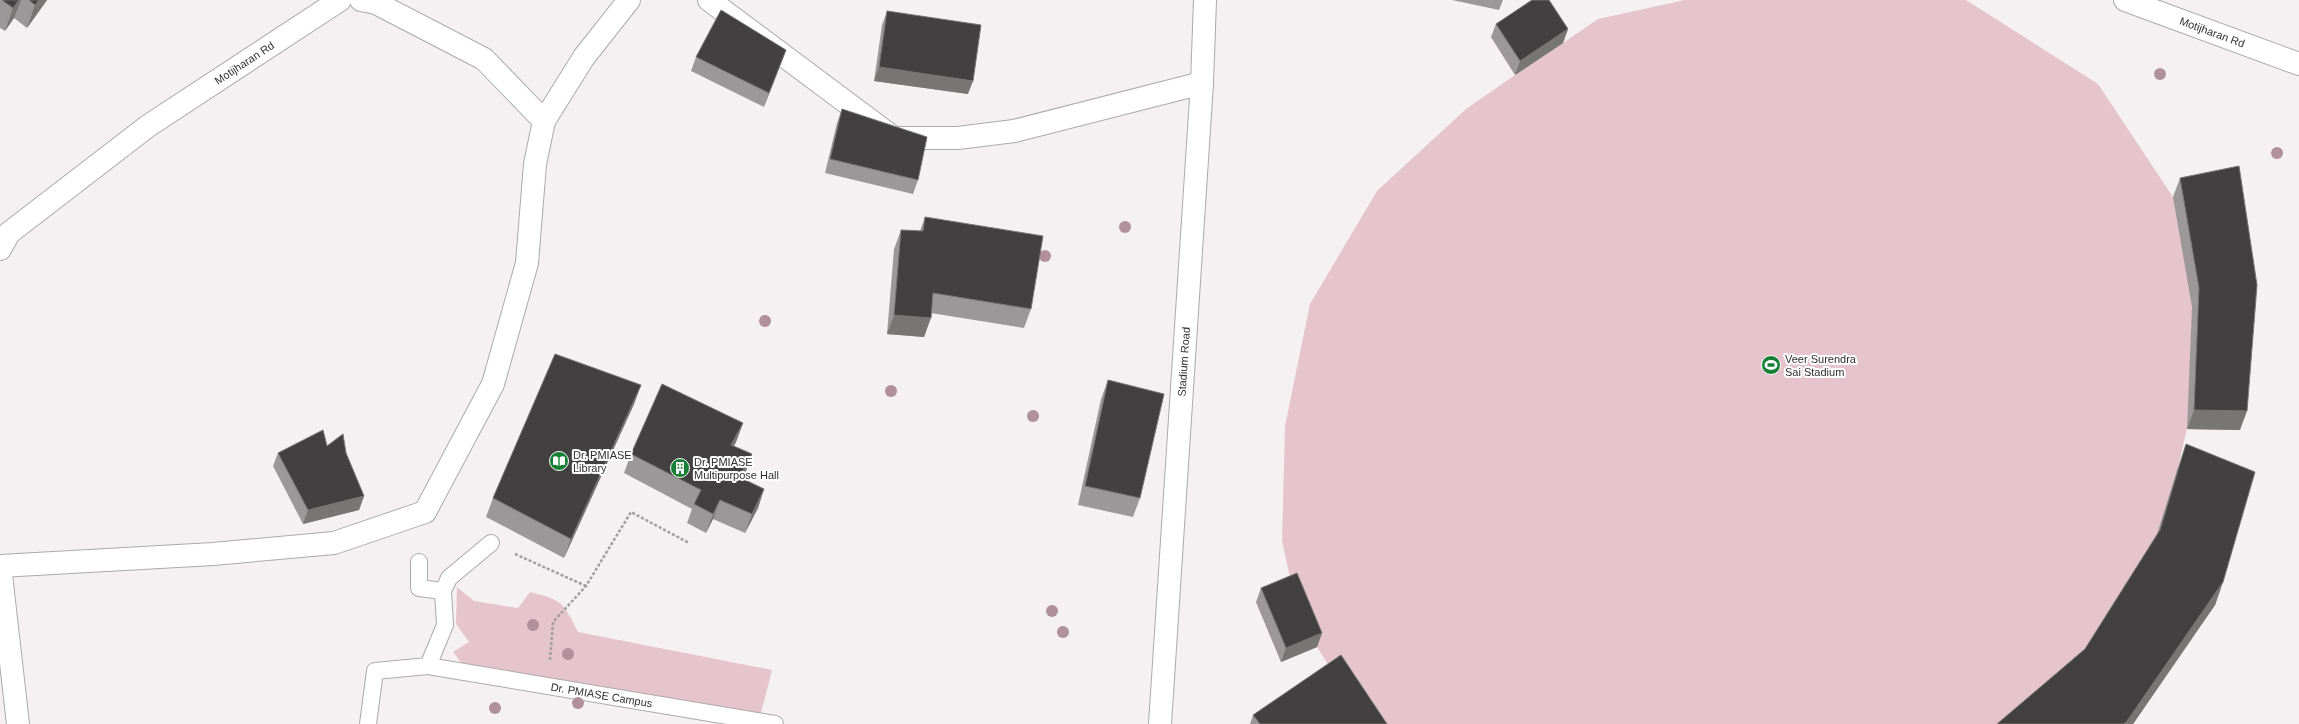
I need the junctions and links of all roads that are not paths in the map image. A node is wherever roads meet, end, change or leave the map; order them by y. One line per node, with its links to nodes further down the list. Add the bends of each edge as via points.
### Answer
1 (340, 0): 10 (street, Motijharan Rd, via 148,126 9,233)
2 (362, 0): 9 (street, via 376,3 484,59)
3 (629, 0): 9 (street, via 584,57)
4 (709, 0): 8 (street, via 894,138 958,138 1014,131)
5 (1205, 0): 8 (street, Stadium Road)
6 (2125, 0): 7 (street, Motijharan Rd)
7 (2299, 64)
8 (1202, 82): 19 (street, Stadium Road)
9 (544, 121): 13 (street, via 535,164 527,263 493,384 425,512 334,543 213,554)
10 (0, 249)
11 (490, 543): 14 (lane, via 449,578)
12 (419, 562): 14 (lane, via 419,588)
13 (0, 566): 16 (street)
14 (443, 591): 15 (lane, via 445,625)
15 (428, 666): 17 (lane, Dr. PMIASE Campus, via 375,671); 18 (lane, Dr. PMIASE Campus)
16 (18, 724)
17 (368, 724)
18 (775, 724)
19 (1160, 724)

